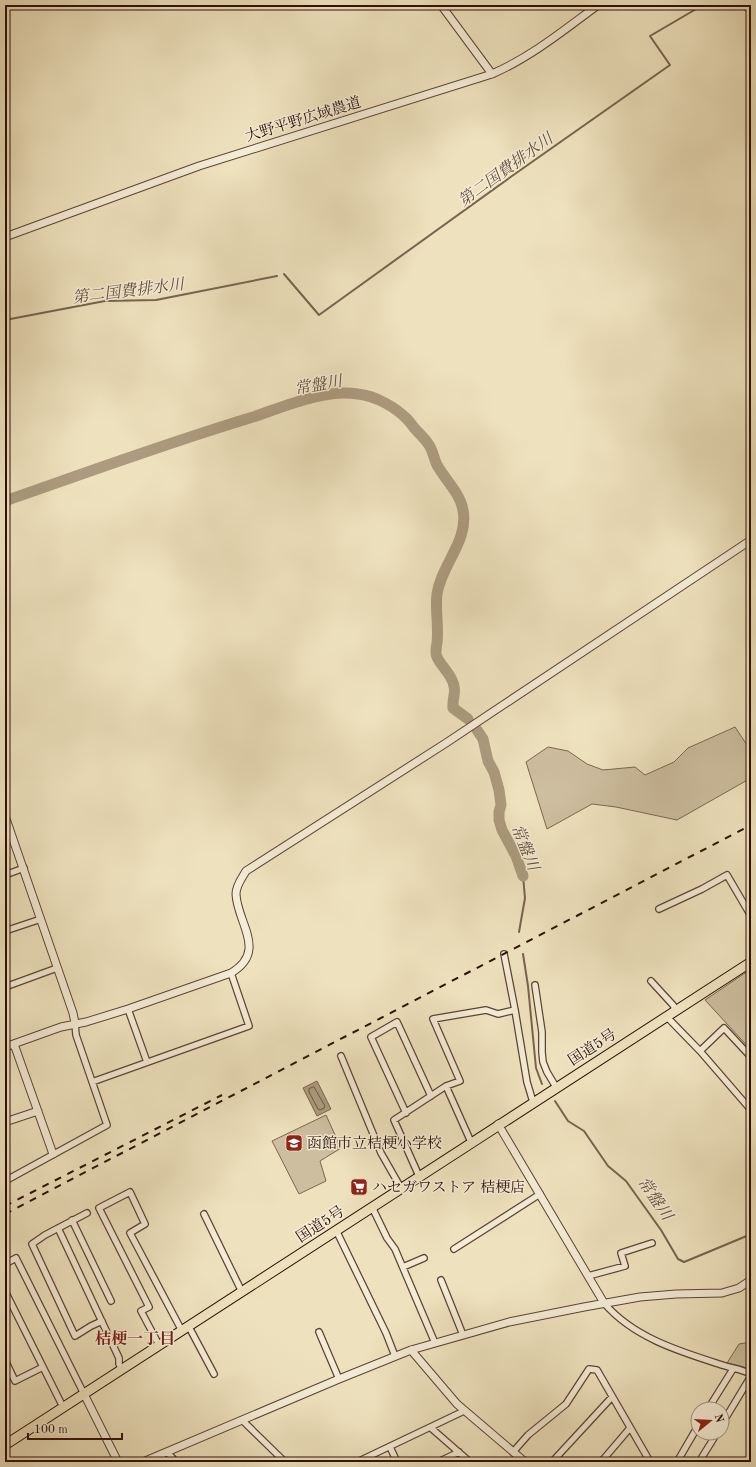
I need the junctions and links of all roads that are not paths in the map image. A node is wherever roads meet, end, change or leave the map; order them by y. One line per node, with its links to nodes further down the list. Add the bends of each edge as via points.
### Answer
1 (441, 5): 3 (street)
2 (598, 5): 3 (street, 大野平野広域農道, via 527,56)
3 (492, 74): 4 (street, 大野平野広域農道, via 199,166)
4 (5, 237)
5 (751, 540): 16 (street, via 446,743 246,871 236,892 250,948 240,968)
6 (5, 817): 7 (street)
7 (24, 868): 8 (street); 11 (street)
8 (5, 875)
9 (659, 909): 10 (street, via 702,890 727,875)
10 (751, 916)
11 (41, 919): 12 (street); 15 (street)
12 (5, 931)
13 (504, 954): 21 (street)
14 (751, 962): 22 (highway, 国道5号)
15 (57, 968): 19 (street); 24 (street)
16 (231, 973): 20 (street); 30 (street, via 249,1026)
17 (651, 981): 22 (street)
18 (535, 985): 33 (street, via 542,1032 543,1062)
19 (5, 987)
20 (128, 1009): 24 (street); 30 (street)
21 (515, 1010): 32 (street, via 498,1014 486,1010 433,1019 460,1081); 35 (street, via 527,1082)
22 (676, 1010): 23 (highway, 国道5号)
23 (666, 1016): 27 (street); 33 (highway, 国道5号)
24 (75, 1023): 25 (street); 31 (street, via 76,1035)
25 (14, 1044): 26 (street); 37 (street)
26 (5, 1047)
27 (700, 1051): 29 (street, via 724,1028); 36 (street)
28 (341, 1056): 45 (street, via 381,1153)
29 (751, 1056)
30 (147, 1062): 31 (street)
31 (92, 1082): 42 (street, via 107,1124)
32 (446, 1086): 34 (street); 41 (street)
33 (556, 1087): 35 (highway, 国道5号)
34 (431, 1096): 38 (street); 38 (street, via 397,1022 371,1037)
35 (533, 1102): 40 (highway, 国道5号)
36 (751, 1110)
37 (38, 1111): 39 (street); 42 (street)
38 (406, 1112): 43 (street, via 394,1120)
39 (5, 1122)
40 (498, 1124): 41 (highway, 国道5号); 46 (street)
41 (471, 1142): 43 (highway, 国道5号)
42 (53, 1154): 44 (street)
43 (419, 1176): 45 (highway, 国道5号)
44 (5, 1181)
45 (401, 1188): 47 (highway, 国道5号)
46 (540, 1194): 54 (street); 58 (street)
47 (372, 1206): 52 (highway, 国道5号); 57 (street)
48 (87, 1213): 50 (street)
49 (204, 1214): 62 (street)
50 (72, 1220): 51 (street); 63 (street)
51 (58, 1228): 65 (street); 65 (street, via 32,1244 75,1336)
52 (336, 1230): 62 (highway, 国道5号); 72 (street)
53 (652, 1243): 58 (street, via 621,1253 625,1266)
54 (454, 1249)
55 (424, 1258): 57 (street)
56 (5, 1264): 80 (street, via 16,1258)
57 (403, 1267): 69 (street)
58 (588, 1276): 64 (street)
59 (441, 1280): 68 (street)
60 (750, 1282): 64 (street, via 722,1293 640,1296)
61 (5, 1291): 74 (street)
62 (242, 1292): 66 (highway, 国道5号)
63 (111, 1301)
64 (604, 1303): 68 (street, via 509,1322); 76 (street, via 646,1337)
65 (102, 1322): 75 (street)
66 (186, 1329): 70 (highway, 国道5号); 70 (street, via 130,1233 145,1224 130,1192 99,1208 149,1307 141,1311); 77 (street)
67 (319, 1332): 79 (street)
68 (464, 1335): 69 (street)
69 (435, 1343): 71 (street)
70 (159, 1346): 75 (highway, 国道5号)
71 (412, 1350): 72 (street); 85 (street)
72 (395, 1356): 79 (street)
73 (5, 1360): 74 (street, via 15,1381)
74 (43, 1368): 83 (street)
75 (122, 1369): 80 (highway, 国道5号)
76 (733, 1369): 78 (street); 82 (street)
77 (214, 1374)
78 (751, 1375): 84 (street)
79 (339, 1379): 86 (street)
80 (84, 1394): 83 (highway, 国道5号); 96 (street)
81 (612, 1397): 88 (street); 95 (street, via 597,1370 589,1369 566,1404 528,1434); 105 (street)
82 (713, 1401)
83 (63, 1407): 91 (highway, 国道5号)
84 (730, 1410)
85 (464, 1411): 87 (street); 95 (street)
86 (242, 1420): 93 (street); 99 (street)
87 (431, 1428): 92 (street); 94 (street)
88 (630, 1428): 106 (street); 107 (street, via 649,1460)
89 (690, 1440): 108 (street)
90 (712, 1441): 109 (street)
91 (5, 1444)
92 (390, 1447): 100 (street); 101 (street)
93 (167, 1452): 97 (street); 98 (street)
94 (458, 1452): 102 (street); 103 (street)
95 (513, 1452): 104 (street)
96 (118, 1462)
97 (143, 1462)
98 (176, 1462)
99 (285, 1462)
100 (357, 1462)
101 (397, 1462)
102 (438, 1462)
103 (470, 1462)
104 (525, 1462)
105 (552, 1462)
106 (601, 1462)
107 (647, 1462)
108 (677, 1462)
109 (699, 1462)

